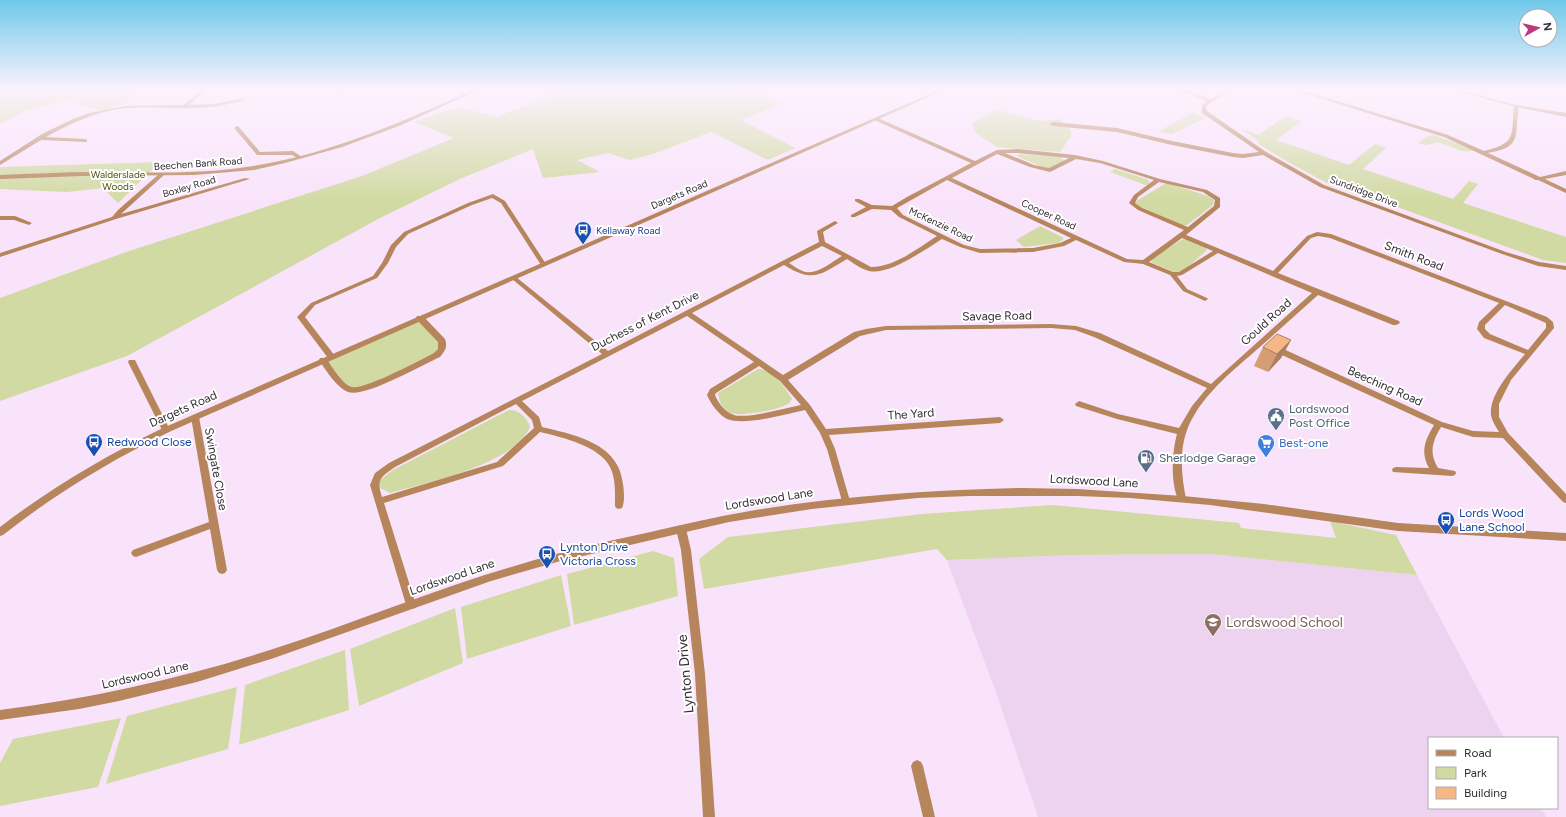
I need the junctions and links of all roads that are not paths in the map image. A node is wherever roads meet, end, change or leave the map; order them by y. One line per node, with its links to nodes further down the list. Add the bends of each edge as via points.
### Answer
1 (61, 127): 10 (street)
2 (387, 127): 15 (street, via 350,142)
3 (857, 127): 45 (street, Dargets Road)
4 (894, 127): 18 (street)
5 (1086, 127): 13 (street, via 1117,130 1233,155)
6 (1226, 127): 13 (street, Sundridge Drive)
7 (1420, 127): 14 (street)
8 (1514, 127): 14 (street, via 1512,142 1504,148)
9 (237, 128): 15 (street, via 259,154 293,154)
10 (39, 138): 11 (street); 17 (street)
11 (85, 141)
12 (997, 152): 16 (street, McKenzie Road, via 1018,151); 16 (street, via 1032,166 1050,170); 18 (street, McKenzie Road)
13 (1264, 153): 46 (street, Sundridge Drive, via 1342,195 1504,253 1538,264)
14 (1483, 153): 24 (street)
15 (299, 157): 20 (street, Beechen Bank Road, via 242,169)
16 (1075, 157): 25 (street, McKenzie Road, via 1101,162)
17 (0, 163)
18 (975, 163): 22 (street, McKenzie Road)
19 (1566, 173): 24 (street)
20 (161, 175): 21 (street, Beechen Bank Road, via 78,174); 32 (street, Boxley Road)
21 (0, 177)
22 (947, 178): 29 (street, McKenzie Road); 38 (street, Cooper Road)
23 (247, 179): 32 (street, Boxley Road)
24 (1536, 179): 26 (street)
25 (1158, 180): 35 (street, via 1136,196 1132,203); 35 (street, McKenzie Road, via 1205,192 1218,199 1217,207)
26 (1566, 191)
27 (857, 200): 28 (street)
28 (871, 207): 29 (street); 30 (street)
29 (893, 208): 37 (street, McKenzie Road, via 901,216)
30 (853, 216)
31 (0, 218): 33 (street, via 15,218)
32 (114, 218): 41 (street, Boxley Road)
33 (28, 223)
34 (835, 223): 39 (street, via 820,231)
35 (1189, 230): 36 (street)
36 (1181, 235): 40 (street, Gould Road); 44 (street)
37 (942, 236): 38 (street, McKenzie Road, via 980,251 1033,250 1062,245); 42 (street, via 881,270 870,269)
38 (1076, 238): 44 (street, Cooper Road, via 1126,261)
39 (822, 242): 42 (street); 43 (street, Duchess of Kent Drive)
40 (1218, 250): 47 (street, Gould Road); 48 (street, via 1183,273)
41 (0, 255)
42 (847, 256): 43 (street, via 815,273 807,274)
43 (783, 262): 53 (street, Duchess of Kent Drive)
44 (1144, 262): 48 (street, Cooper Road)
45 (543, 264): 49 (street, Dargets Road); 59 (street, via 503,202 492,196 470,204 406,233 393,246 375,277 313,304 301,317)
46 (1566, 268)
47 (1275, 273): 50 (street, Gould Road); 52 (street, Smith Road, via 1309,237 1317,234 1331,236)
48 (1172, 274): 51 (street, via 1185,290)
49 (514, 278): 54 (street, Dargets Road); 58 (street)
50 (1317, 292): 55 (street); 56 (street, Gould Road)
51 (1205, 300)
52 (1504, 302): 57 (street, Smith Road, via 1549,322 1550,328); 57 (street, via 1480,329 1486,336)
53 (688, 313): 58 (street, Duchess of Kent Drive); 62 (street)
54 (420, 318): 59 (street, Dargets Road); 60 (street, via 442,341 442,350 437,355 366,388 350,390 345,387)
55 (1396, 323)
56 (1261, 342): 64 (street, Gould Road); 70 (street, Beeching Road)
57 (1528, 353): 75 (street, via 1508,379 1495,404 1495,417)
58 (607, 354): 65 (street, Duchess of Kent Drive)
59 (331, 356): 60 (street, Dargets Road)
60 (323, 360): 68 (street, Dargets Road)
61 (132, 362): 72 (street)
62 (759, 362): 63 (street); 67 (street, via 713,391 712,400 733,418)
63 (783, 379): 64 (street, Savage Road, via 846,340 866,331 886,328 1051,326 1076,328 1097,335); 67 (street)
64 (1211, 387): 74 (street, Gould Road, via 1192,412)
65 (517, 401): 71 (street, via 536,420); 81 (street, Duchess of Kent Drive, via 387,468 378,475 374,485)
66 (1079, 404): 74 (street)
67 (807, 407): 73 (street)
68 (195, 417): 72 (street, Dargets Road); 84 (street, Swingate Close)
69 (1000, 420): 73 (street, The Yard)
70 (1439, 424): 75 (street, Beeching Road, via 1472,434); 77 (street, via 1429,440 1426,451)
71 (538, 429): 81 (street, via 500,464); 83 (street, via 566,436 601,451 611,460 620,486)
72 (166, 430): 86 (street, Dargets Road, via 96,466 35,505)
73 (824, 432): 82 (street)
74 (1182, 432): 79 (street, Gould Road, via 1177,468)
75 (1505, 435): 80 (street)
76 (1396, 470): 77 (street)
77 (1435, 471): 78 (street)
78 (1452, 473)
79 (1182, 499): 82 (street, Lordswood Lane, via 1086,492 995,491); 87 (street, Lordswood Lane, via 1272,508 1402,527)
80 (1566, 500)
81 (379, 501): 90 (street, Duchess of Kent Drive)
82 (846, 501): 85 (street, Lordswood Lane, via 752,514)
83 (619, 506)
84 (213, 524): 88 (street, Swingate Close); 89 (street, Swingate Close)
85 (681, 529): 90 (street, Lordswood Lane, via 549,560); 93 (street, Lynton Drive, via 689,573 700,674)
86 (0, 532)
87 (1566, 537)
88 (136, 553)
89 (222, 570)
90 (411, 605): 91 (street, Lordswood Lane, via 312,641 195,678 95,700)
91 (0, 715)
92 (917, 766): 94 (street)
93 (709, 817)
94 (929, 817)

